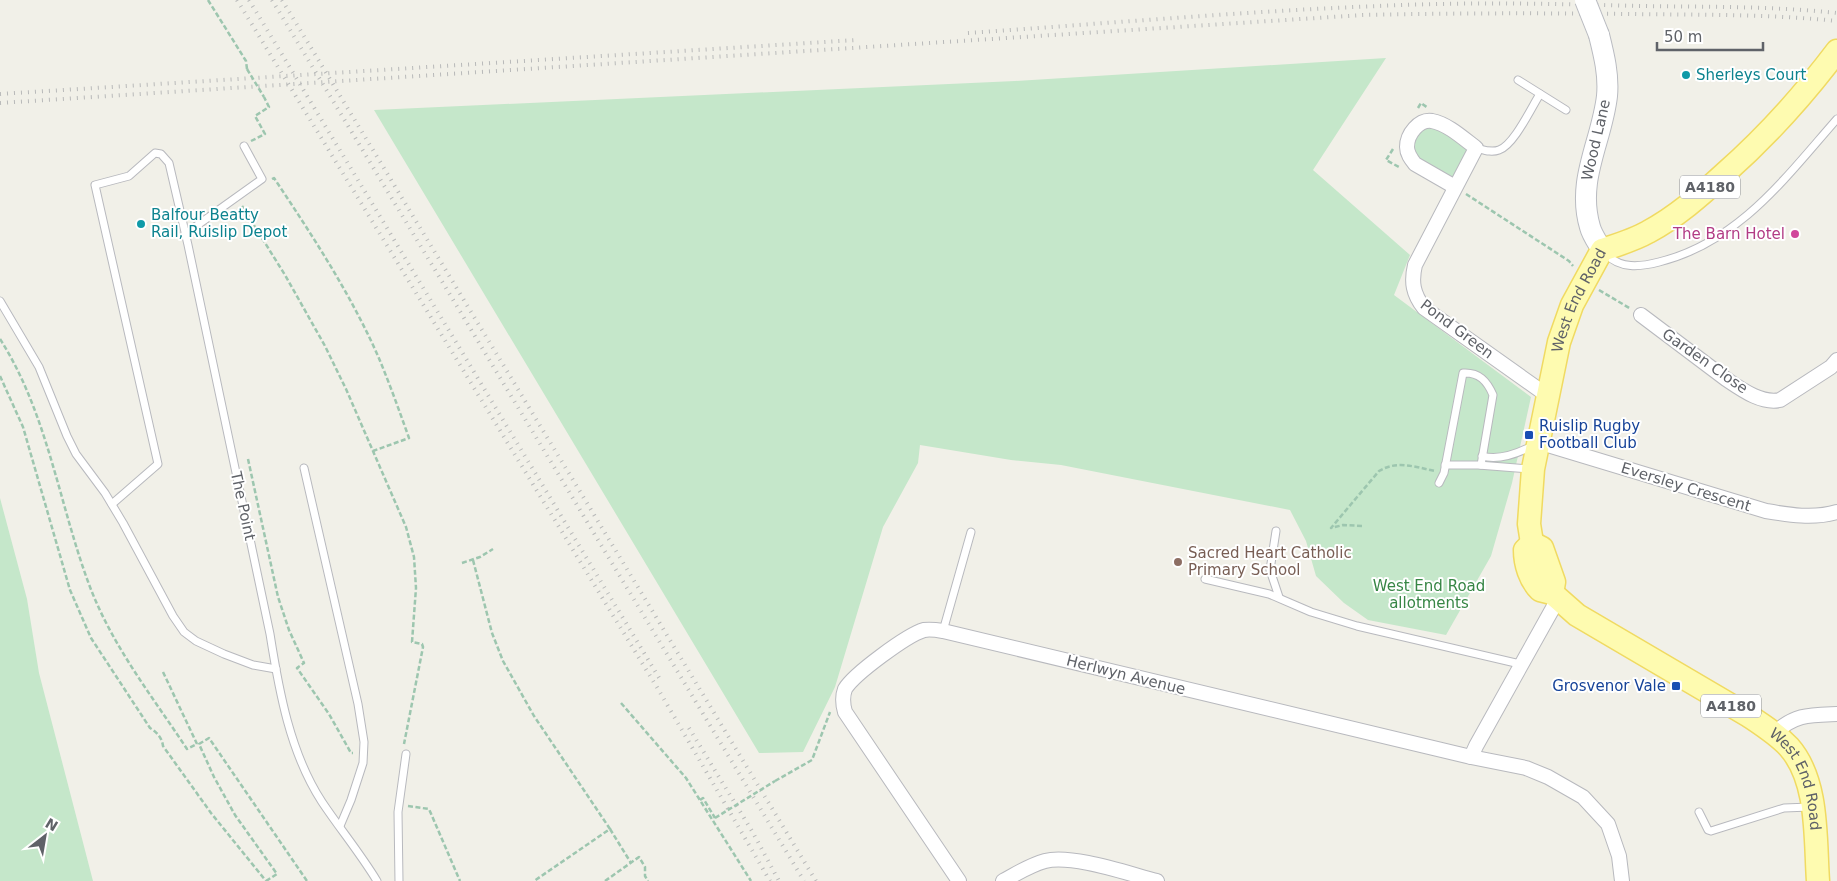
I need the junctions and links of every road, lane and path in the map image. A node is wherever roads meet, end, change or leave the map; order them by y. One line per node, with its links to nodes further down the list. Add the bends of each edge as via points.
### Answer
1 (208, 0): 8 (path, bridge, via 246,61 247,69 269,107 255,116 265,134)
2 (1585, 0): 15 (street, Wood Lane, bridge, via 1604,55 1607,95 1584,198 1590,229)
3 (1837, 51): 15 (main road, West End Road / A4180, via 1770,130 1684,209 1647,233)
4 (1518, 80): 5 (lane)
5 (1540, 94): 6 (lane); 10 (lane, via 1505,148 1492,152)
6 (1566, 110)
7 (1837, 119): 15 (lane, via 1775,190 1743,220 1707,244 1676,258 1645,266 1616,262)
8 (255, 138)
9 (244, 146): 14 (lane, via 262,178)
10 (1476, 148): 12 (street, Pond Green); 12 (street, via 1441,124 1429,121 1417,125 1408,141 1408,153 1416,164)
11 (267, 182): 25 (path, via 274,178 332,269 378,355 397,403 409,438)
12 (1455, 187): 16 (path, via 1569,261); 23 (street, Pond Green, via 1415,265 1412,282 1416,299 1424,308)
13 (239, 202): 25 (path, via 307,312)
14 (186, 234): 34 (lane, The Point, via 169,163 161,154 155,153 129,176 94,185 158,464); 47 (lane, The Point)
15 (1602, 250): 23 (main road, West End Road, via 1565,323)
16 (1574, 268)
17 (1599, 290): 19 (path)
18 (0, 301): 34 (lane, via 39,368 66,436)
19 (1641, 315): 21 (street, Garden Close, via 1726,380 1772,402 1780,400)
20 (0, 339): 53 (path, via 36,412 100,610 124,656 187,749)
21 (1837, 360)
22 (0, 376): 64 (path, via 23,427 70,590 91,638 150,728 162,740 162,746)
23 (1548, 396): 24 (main road, West End Road)
24 (1538, 442): 26 (lane, via 1522,451 1492,459); 31 (main road, West End Road); 35 (street, Eversley Crescent, via 1766,511 1812,516)
25 (373, 451): 55 (path, via 406,528 414,557 416,588 412,642 423,647 402,750)
26 (1482, 456): 28 (lane, via 1493,395 1480,376 1463,372); 29 (lane)
27 (248, 460): 54 (path, via 278,597 304,663 297,668 351,753)
28 (1445, 465): 29 (lane); 32 (lane)
29 (1481, 465): 31 (lane)
30 (304, 468): 54 (lane, via 358,704)
31 (1533, 469): 43 (main road, West End Road, via 1529,524 1532,543 1542,548 1554,582)
32 (1444, 473): 33 (lane); 36 (path, via 1388,465 1379,471 1331,528)
33 (1440, 483)
34 (112, 504): 47 (lane, via 184,632 224,654)
35 (1837, 512)
36 (1362, 526)
37 (1276, 531): 44 (lane, via 1270,570)
38 (971, 532): 45 (lane)
39 (493, 549): 40 (path)
40 (473, 560): 41 (path); 62 (path, via 492,633 503,661 534,716)
41 (462, 563)
42 (1205, 579): 44 (lane)
43 (1555, 596): 46 (street); 52 (main road, West End Road / A4180, via 1576,615)
44 (1279, 597): 46 (lane, via 1311,612 1357,626)
45 (943, 630): 50 (street, Herlwyn Avenue, via 925,630 910,636 862,672 846,689); 56 (street, Herlwyn Avenue)
46 (1520, 664): 56 (street)
47 (276, 669): 61 (lane, The Point, via 299,758 321,801)
48 (163, 672): 53 (path)
49 (621, 703): 57 (path)
50 (842, 703): 57 (path, bridge, via 832,708 812,760 715,818 703,798); 73 (street)
51 (1837, 714): 52 (street, via 1799,717)
52 (1774, 733): 59 (main road, West End Road / A4180, via 1800,764 1808,781)
53 (198, 744): 64 (path, via 232,809 277,874); 65 (path, via 209,738)
54 (363, 751): 61 (lane, via 361,773)
55 (406, 754): 58 (lane)
56 (1471, 757): 76 (street, Herlwyn Avenue, via 1526,768 1583,797 1608,824 1619,856)
57 (700, 800): 72 (path)
58 (399, 806): 67 (lane); 68 (path, via 429,809)
59 (1813, 807): 60 (lane, via 1784,808 1711,831); 77 (main road, West End Road / A4180)
60 (1699, 812)
61 (340, 826): 66 (lane, The Point)
62 (610, 829): 63 (path); 69 (path)
63 (631, 863): 70 (path); 71 (path, via 639,857)
64 (266, 881)
65 (307, 881)
66 (377, 881)
67 (399, 881)
68 (460, 881)
69 (534, 881)
70 (605, 881)
71 (648, 881)
72 (750, 881)
73 (959, 881)
74 (1003, 881): 75 (street, via 1046,860 1066,859)
75 (1157, 881)
76 (1622, 881)
77 (1818, 881)

